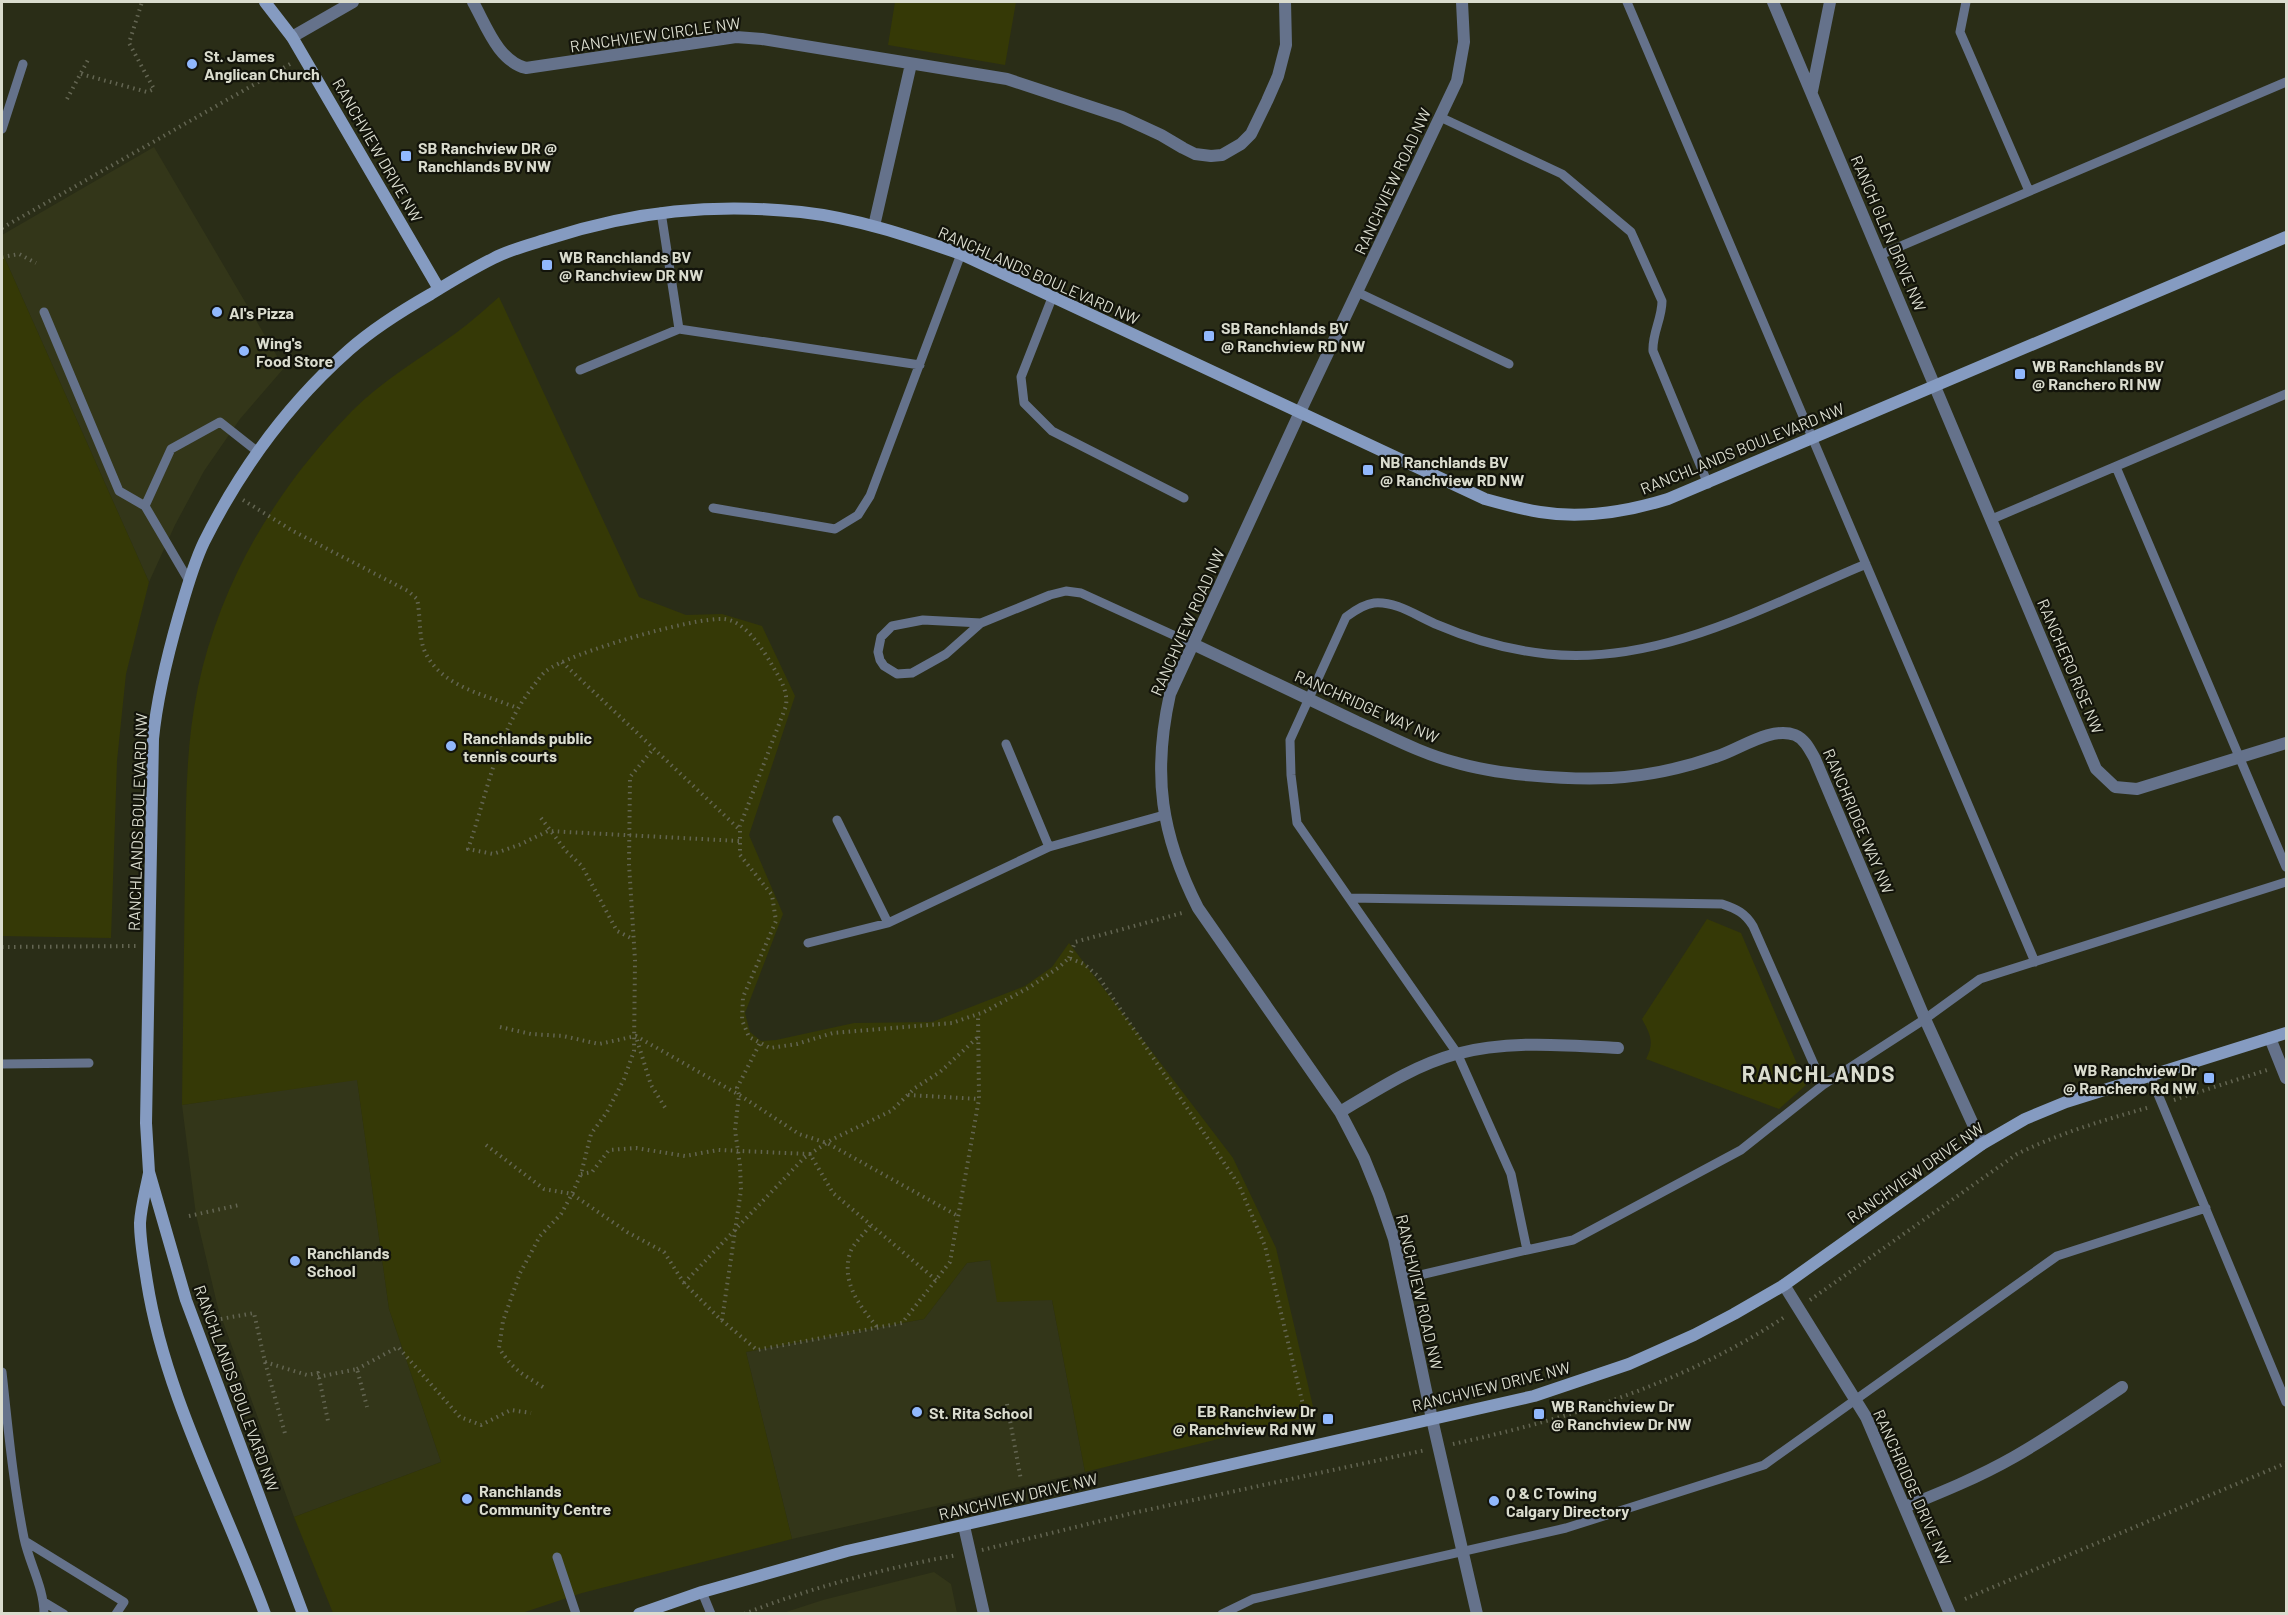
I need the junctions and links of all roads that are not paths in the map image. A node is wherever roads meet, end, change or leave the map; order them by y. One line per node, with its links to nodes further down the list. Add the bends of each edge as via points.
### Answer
1 (265, 2): 10 (street, RANCHVIEW DRIVE NW)
2 (353, 2): 10 (street)
3 (473, 2): 11 (street, RANCHVIEW CIRCLE NW, via 503,55 526,68 736,37)
4 (1285, 2): 11 (street, RANCHVIEW CIRCLE NW, via 1286,45 1278,76 1251,134 1222,155 1195,154 1122,117 1007,79)
5 (1462, 2): 15 (street, RANCHVIEW ROAD NW, via 1462,62)
6 (1627, 2): 34 (lane)
7 (1773, 2): 14 (street, RANCH GLEN DRIVE NW)
8 (1830, 2): 14 (street)
9 (1966, 2): 17 (lane, via 1960,32)
10 (292, 37): 23 (street, RANCHVIEW DRIVE NW)
11 (911, 63): 19 (street)
12 (23, 64): 16 (lane)
13 (2286, 82): 17 (lane)
14 (1811, 92): 22 (street, RANCH GLEN DRIVE NW)
15 (1440, 117): 24 (street, RANCHVIEW ROAD NW); 37 (lane, via 1562,174 1631,232 1662,301 1662,313 1652,339 1653,351)
16 (2, 129)
17 (2029, 192): 22 (lane)
18 (661, 212): 19 (street, RANCHLANDS BOULEVARD NW, via 803,212); 23 (street, RANCHLANDS BOULEVARD NW, via 582,228 530,244 495,257); 27 (lane)
19 (874, 226): 21 (street, RANCHLANDS BOULEVARD NW)
20 (2286, 237): 31 (street, RANCHLANDS BOULEVARD NW)
21 (961, 254): 25 (street, RANCHLANDS BOULEVARD NW); 29 (lane)
22 (1880, 255): 31 (street, RANCH GLEN DRIVE NW)
23 (439, 289): 35 (street, RANCHLANDS BOULEVARD NW, via 351,348 304,394)
24 (1357, 292): 28 (lane); 33 (street, RANCHVIEW ROAD NW)
25 (1052, 298): 33 (street, RANCHLANDS BOULEVARD NW); 38 (lane, via 1021,377 1024,403 1052,430)
26 (44, 312): 39 (lane, via 119,490)
27 (679, 329): 29 (lane); 30 (lane)
28 (1509, 364)
29 (920, 365): 40 (lane, via 870,496 858,515 835,530)
30 (580, 370)
31 (1936, 386): 34 (street, RANCHLANDS BOULEVARD NW); 41 (street, RANCHERO RISE NW)
32 (2286, 394): 36 (lane)
33 (1300, 412): 37 (street, RANCHLANDS BOULEVARD NW, via 1485,500 1539,512 1571,515 1634,510); 45 (street, RANCHVIEW ROAD NW)
34 (1813, 439): 37 (street, RANCHLANDS BOULEVARD NW); 42 (lane)
35 (258, 452): 39 (lane, via 220,422 171,449); 43 (street, RANCHLANDS BOULEVARD NW, via 203,544)
36 (2116, 467): 41 (lane); 49 (lane)
37 (1708, 484)
38 (1184, 498)
39 (146, 506): 43 (lane)
40 (713, 508)
41 (1992, 519): 49 (street, RANCHERO RISE NW, via 2103,778 2115,788 2137,789)
42 (1866, 564): 46 (lane, via 1668,644 1605,655 1549,654 1498,647 1394,605 1374,603 1346,617); 58 (lane)
43 (189, 581): 71 (street, RANCHLANDS BOULEVARD NW, via 165,663 153,739)
44 (981, 623): 44 (lane, via 923,620 892,626 881,637 880,660 897,674 912,674 946,654); 45 (lane, via 1066,591 1081,593)
45 (1193, 644): 46 (street, RANCHRIDGE WAY NW); 50 (street, RANCHVIEW ROAD NW, via 1170,694 1165,718 1160,767)
46 (1310, 700): 55 (lane, via 1290,740 1297,823); 59 (street, RANCHRIDGE WAY NW, via 1453,762 1498,772 1563,777 1612,778 1664,770 1717,756 1769,735 1796,735 1808,745 1815,759)
47 (2286, 743): 49 (street, RANCHERO RISE NW)
48 (1006, 744): 52 (lane)
49 (2240, 757): 53 (lane)
50 (1164, 815): 52 (lane); 69 (street, RANCHVIEW ROAD NW, via 1177,863 1198,908)
51 (837, 820): 56 (lane)
52 (1050, 847): 56 (lane)
53 (2286, 867)
54 (2286, 882): 58 (lane)
55 (1349, 898): 63 (lane); 68 (lane, via 1722,904 1736,908 1754,926)
56 (888, 922): 57 (lane)
57 (808, 943)
58 (2035, 962): 59 (lane, via 1980,979)
59 (1925, 1019): 68 (lane); 70 (street, RANCHRIDGE WAY NW)
60 (2286, 1033): 61 (street, RANCHVIEW DRIVE NW)
61 (2270, 1038): 66 (street); 67 (street, RANCHVIEW DRIVE NW)
62 (1618, 1048): 63 (street, via 1506,1046)
63 (1457, 1053): 69 (street, via 1423,1066); 73 (lane, via 1511,1173)
64 (90, 1063): 65 (lane)
65 (2, 1064)
66 (2284, 1072)
67 (2150, 1076): 70 (street, RANCHVIEW DRIVE NW, via 2056,1106); 72 (lane)
68 (1823, 1085): 73 (lane, via 1741,1150 1573,1240)
69 (1341, 1112): 74 (street, RANCHVIEW ROAD NW, via 1379,1195)
70 (1982, 1144): 75 (street, RANCHVIEW DRIVE NW)
71 (149, 1172): 86 (street, RANCHLANDS BOULEVARD NW, via 140,1222 159,1338); 94 (street, RANCHLANDS BOULEVARD NW, via 186,1300)
72 (2206, 1208): 78 (lane, via 2057,1256); 79 (lane)
73 (1527, 1250): 74 (lane)
74 (1403, 1279): 80 (street, RANCHVIEW ROAD NW)
75 (1784, 1285): 78 (street, RANCHRIDGE DRIVE NW); 80 (street, RANCHVIEW DRIVE NW, via 1694,1335 1629,1364 1534,1396)
76 (2, 1372): 83 (lane)
77 (2122, 1387): 81 (street, via 2012,1458)
78 (1855, 1400): 81 (street, RANCHRIDGE DRIVE NW); 84 (lane, via 1764,1465 1566,1528)
79 (2286, 1402)
80 (1432, 1419): 82 (street, RANCHVIEW DRIVE NW); 84 (street)
81 (1905, 1507): 101 (street, RANCHRIDGE DRIVE NW)
82 (964, 1526): 87 (street, RANCHVIEW DRIVE NW, via 847,1551); 98 (street)
83 (25, 1542): 88 (lane); 91 (lane, via 124,1602)
84 (1463, 1551): 99 (lane, via 1253,1599); 100 (street)
85 (557, 1557): 95 (lane)
86 (248, 1568): 92 (street); 93 (street, RANCHLANDS BOULEVARD NW)
87 (702, 1592): 96 (street, RANCHVIEW DRIVE NW); 97 (lane)
88 (44, 1602): 89 (lane); 90 (lane)
89 (44, 1614)
90 (63, 1614)
91 (116, 1614)
92 (256, 1614)
93 (265, 1614)
94 (303, 1614)
95 (576, 1614)
96 (639, 1614)
97 (711, 1614)
98 (984, 1614)
99 (1222, 1614)
100 (1478, 1614)
101 (1950, 1614)

